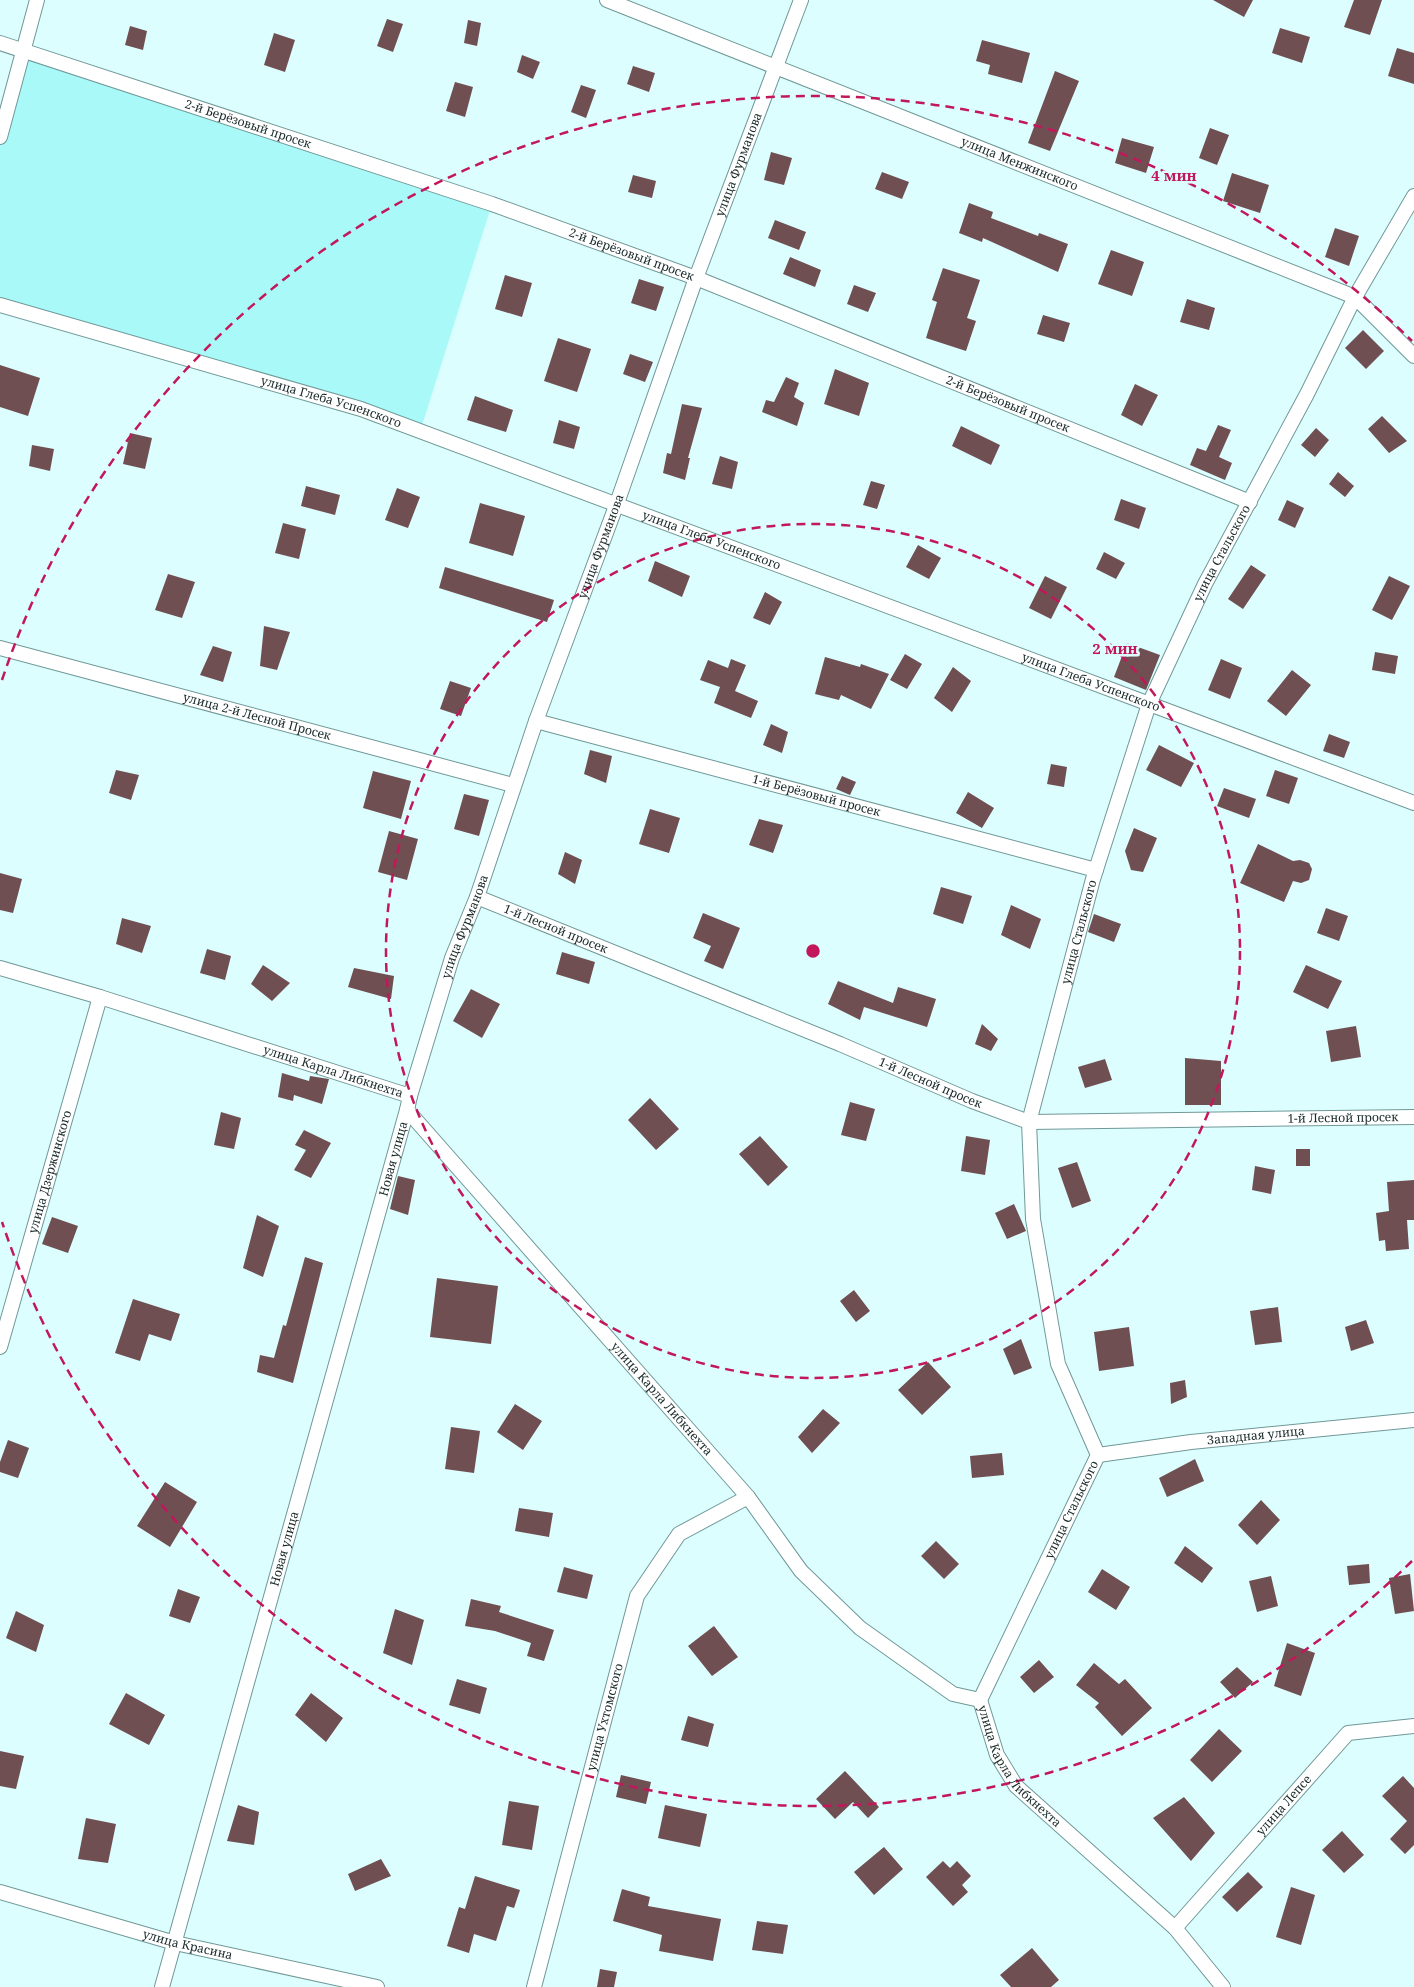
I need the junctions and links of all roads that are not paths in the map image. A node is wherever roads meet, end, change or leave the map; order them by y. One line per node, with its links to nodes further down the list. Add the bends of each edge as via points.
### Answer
1 (37, 0): 5 (street)
2 (607, 0): 6 (street, улица Менжинского)
3 (801, 0): 6 (street, улица Фурманова)
4 (0, 42): 5 (street, 2-й Берёзовый просек)
5 (22, 51): 7 (street); 9 (street, 2-й Берёзовый просек, via 492,204)
6 (776, 67): 9 (street, улица Фурманова); 10 (street, улица Менжинского)
7 (0, 137)
8 (1414, 196): 10 (street, улица Стальского)
9 (696, 278): 13 (street, 2-й Берёзовый просек); 14 (street, улица Фурманова)
10 (1355, 297): 12 (street, улица Менжинского); 13 (street, улица Стальского)
11 (0, 305): 14 (street, улица Глеба Успенского, via 361,409)
12 (1414, 356)
13 (1250, 502): 16 (street, улица Стальского, via 1205,584)
14 (616, 506): 16 (street, улица Глеба Успенского); 17 (street, улица Фурманова)
15 (0, 648): 18 (street, улица 2-й Лесной Просек)
16 (1149, 704): 19 (street, улица Глеба Успенского); 20 (street, улица Стальского)
17 (536, 720): 18 (street, улица Фурманова); 20 (street, 1-й Берёзовый просек)
18 (513, 785): 21 (street, улица Фурманова)
19 (1414, 803)
20 (1096, 870): 27 (street, улица Стальского)
21 (477, 897): 24 (street, улица Фурманова, via 452,958); 27 (street, 1-й Лесной просек)
22 (0, 968): 23 (street, улица Карла Либкнехта)
23 (100, 997): 24 (street, улица Карла Либкнехта); 28 (street, улица Дзержинского)
24 (410, 1096): 25 (street, улица Карла Либкнехта)
25 (407, 1110): 31 (street, улица Карла Либкнехта); 36 (street, Новая улица)
26 (1414, 1117): 27 (street, 1-й Лесной просек)
27 (1029, 1122): 30 (street, улица Стальского, via 1033,1219 1058,1364)
28 (0, 1347)
29 (1414, 1420): 30 (street, Западная улица)
30 (1098, 1454): 32 (street, улица Стальского)
31 (748, 1498): 32 (street, улица Карла Либкнехта, via 801,1571 860,1628 953,1694); 39 (street, улица Ухтомского, via 679,1534 636,1596)
32 (980, 1700): 35 (street, улица Карла Либкнехта, via 997,1755 1016,1786)
33 (1414, 1726): 35 (street, улица Лепсе, via 1348,1733)
34 (0, 1892): 36 (street, улица Красина)
35 (1175, 1928): 40 (street, улица Карла Либкнехта)
36 (175, 1943): 37 (street, Новая улица); 38 (street, улица Красина)
37 (162, 1987)
38 (377, 1987)
39 (534, 1987)
40 (1223, 1987)

